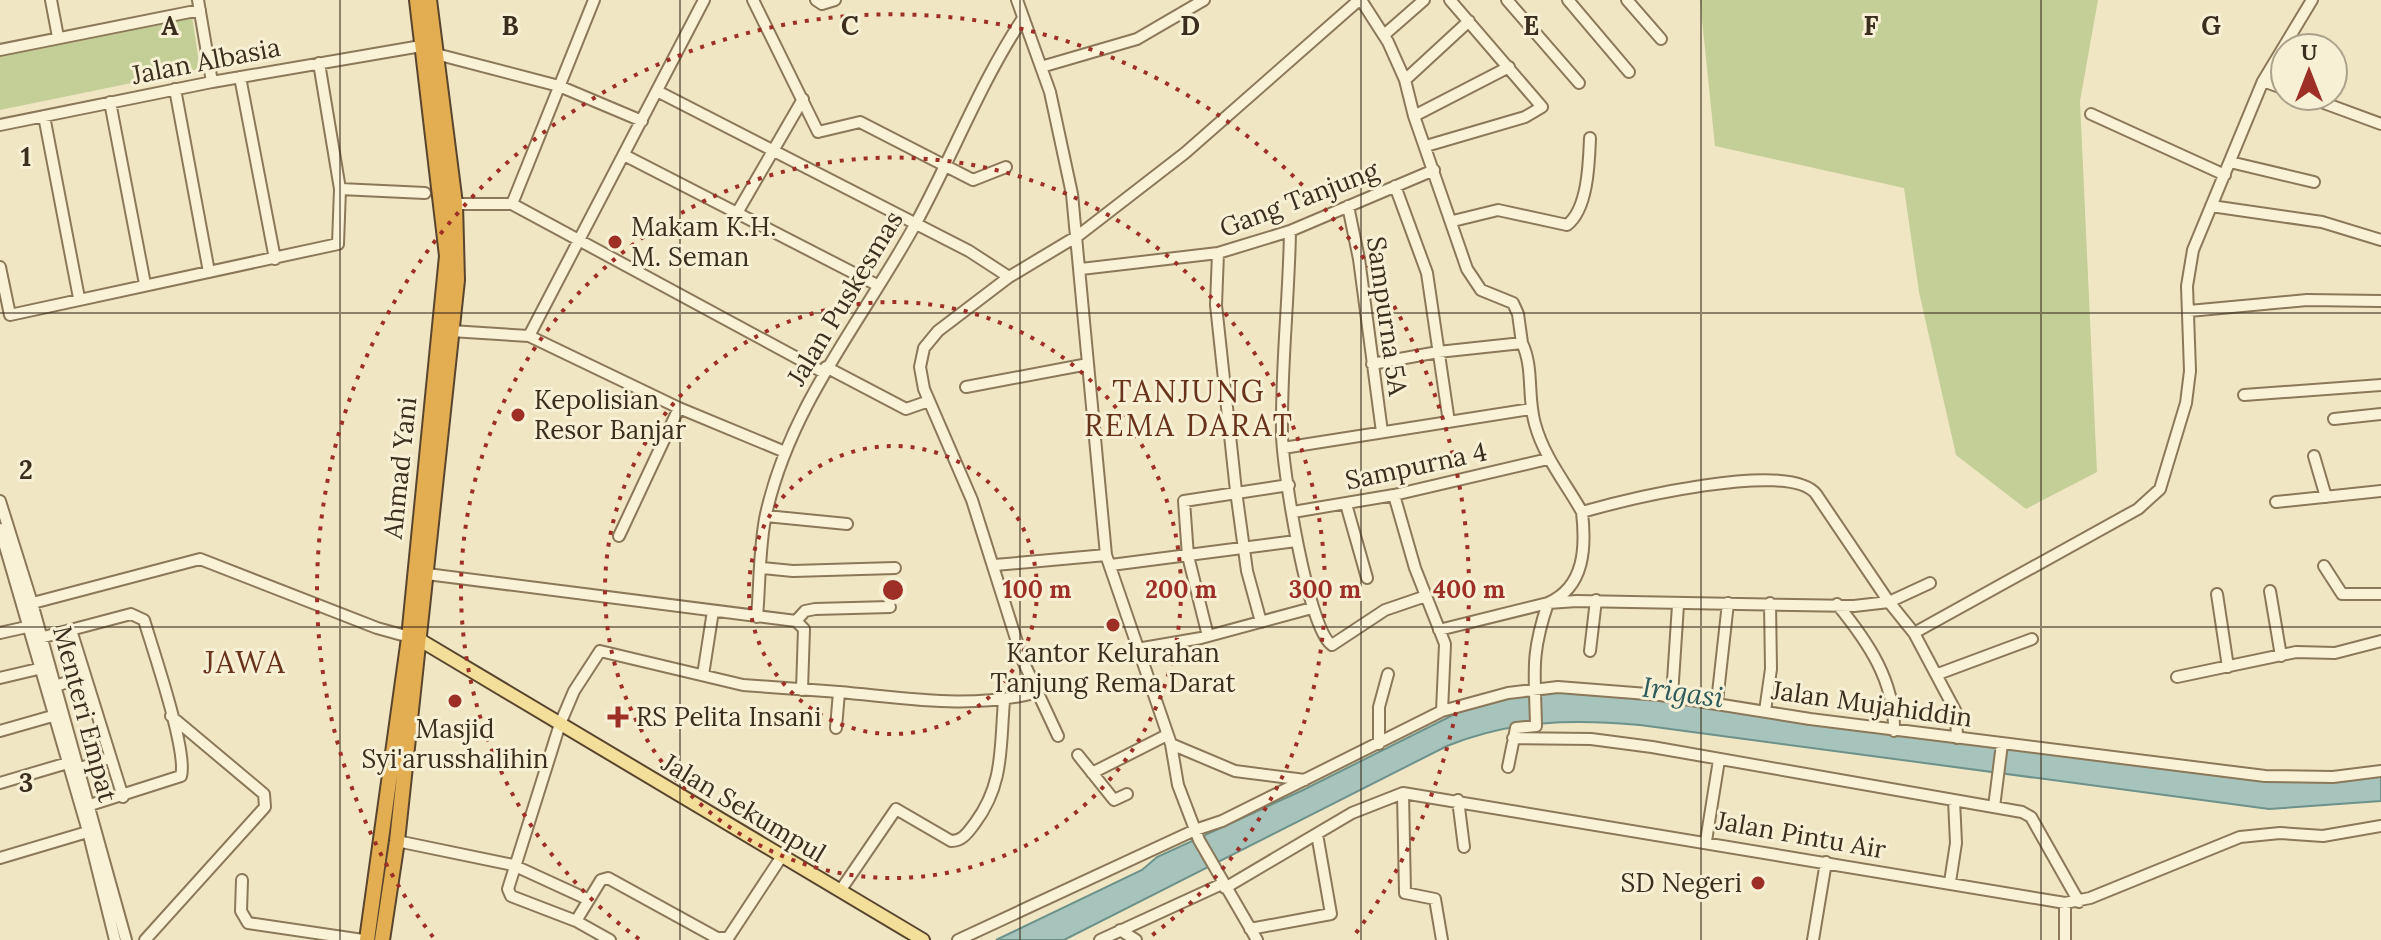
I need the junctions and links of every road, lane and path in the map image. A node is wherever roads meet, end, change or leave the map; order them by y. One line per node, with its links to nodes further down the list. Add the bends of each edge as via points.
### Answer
1 (51, 0): 22 (street)
2 (417, 0): 24 (highway, Ahmad Yani)
3 (429, 0): 26 (highway)
4 (594, 0): 37 (street)
5 (704, 0): 39 (street)
6 (753, 0): 40 (street)
7 (816, 0): 8 (street)
8 (835, 0)
9 (1017, 0): 19 (street)
10 (1204, 0): 28 (street, via 1137,39)
11 (1360, 0): 21 (street); 71 (street, via 1185,153)
12 (1424, 0): 21 (street)
13 (1450, 0): 20 (street)
14 (1507, 0): 35 (street)
15 (1568, 0): 30 (street)
16 (1627, 0): 23 (street)
17 (2312, 0): 33 (street)
18 (199, 5): 22 (street); 34 (street)
19 (1023, 18): 28 (street); 55 (street, Jalan Puskesmas)
20 (1469, 21): 29 (street); 32 (street)
21 (1384, 35): 32 (street)
22 (58, 37): 25 (street)
23 (1661, 39)
24 (421, 46): 27 (street, Jalan Albasia); 50 (highway, Ahmad Yani)
25 (0, 50)
26 (436, 54): 37 (street); 50 (highway)
27 (319, 63): 31 (street, Jalan Albasia); 61 (street)
28 (1041, 67): 71 (street, via 1063,144)
29 (1509, 67): 45 (street); 51 (street, via 1541,105 1540,111)
30 (1629, 72)
31 (240, 77): 34 (street, Jalan Albasia); 75 (street)
32 (1405, 80): 45 (street)
33 (2263, 81): 36 (street); 54 (street)
34 (212, 82): 38 (street, Jalan Albasia)
35 (1579, 83)
36 (2269, 83)
37 (559, 86): 46 (street); 64 (street)
38 (175, 89): 41 (street, Jalan Albasia); 78 (street)
39 (657, 91): 46 (street); 52 (street)
40 (803, 99): 52 (street); 55 (street, via 818,132 860,122)
41 (110, 102): 44 (street, Jalan Albasia); 80 (street)
42 (2348, 112): 47 (street)
43 (2091, 114): 58 (street)
44 (44, 116): 48 (street, Jalan Albasia); 82 (street)
45 (1414, 116): 51 (street)
46 (642, 121): 53 (street)
47 (2381, 124)
48 (0, 125)
49 (1590, 138): 68 (street, via 1583,201 1567,225 1498,210)
50 (441, 145): 63 (highway); 157 (highway, Ahmad Yani, via 447,256)
51 (1426, 146): 57 (street)
52 (772, 150): 67 (street); 69 (street)
53 (624, 155): 67 (street); 73 (street)
54 (2230, 162): 58 (street); 59 (street)
55 (944, 167): 56 (street, via 979,180); 69 (street, Jalan Puskesmas)
56 (1006, 167)
57 (1434, 170): 60 (street, Gang Tanjung); 68 (street)
58 (2225, 175): 66 (street)
59 (2314, 182)
60 (1395, 186): 65 (street, Gang Tanjung); 88 (street, via 1427,273)
61 (340, 189): 62 (street); 75 (street, via 338,244)
62 (425, 193)
63 (455, 204): 64 (street); 85 (highway, via 457,280)
64 (512, 204): 73 (street)
65 (1348, 206): 70 (street, Gang Tanjung); 90 (street, Sampurna 5A)
66 (2211, 206): 72 (street, via 2322,222); 84 (street, via 2193,250)
67 (737, 213): 81 (street)
68 (1453, 221): 87 (street, via 1467,269 1481,290 1516,308)
69 (915, 224): 79 (street); 81 (street, Jalan Puskesmas)
70 (1290, 231): 74 (street, Gang Tanjung); 102 (street)
71 (1079, 235): 77 (street); 79 (street)
72 (2381, 240)
73 (579, 241): 86 (street); 91 (street)
74 (1218, 253): 77 (street, Gang Tanjung); 107 (street, via 1216,305)
75 (275, 259): 78 (street)
76 (0, 267): 82 (street, via 10,315)
77 (1081, 269): 89 (street)
78 (209, 272): 80 (street)
79 (1009, 277): 95 (street, via 927,340 920,367)
80 (145, 284): 82 (street)
81 (877, 285): 91 (street, Jalan Puskesmas)
82 (79, 298)
83 (2381, 301): 84 (street, via 2307,300)
84 (2189, 311): 154 (street, via 2186,403 2154,497)
85 (451, 331): 86 (street); 129 (highway)
86 (529, 336): 96 (street)
87 (1522, 343): 88 (street); 97 (street)
88 (1438, 352): 90 (street); 100 (street)
89 (1088, 364): 93 (street); 123 (street)
90 (1372, 364): 101 (street, Sampurna 5A)
91 (825, 370): 95 (street, via 906,409); 103 (street, Jalan Puskesmas)
92 (2381, 385): 94 (street)
93 (966, 387)
94 (2244, 395)
95 (929, 401): 125 (street)
96 (679, 408): 103 (street); 119 (street)
97 (1531, 409): 100 (street); 105 (street)
98 (2381, 414): 99 (street)
99 (2334, 419)
100 (1449, 422): 101 (street)
101 (1382, 432): 102 (street)
102 (1283, 448): 106 (street)
103 (785, 452): 116 (street, Jalan Puskesmas)
104 (2314, 456): 110 (street)
105 (1548, 459): 109 (street, Sampurna 4); 115 (street)
106 (1289, 485): 107 (street); 114 (street)
107 (1236, 491): 121 (street); 122 (street, via 1184,501)
108 (2381, 491): 110 (street)
109 (1394, 495): 113 (street, Sampurna 4); 135 (street)
110 (2326, 497): 112 (street)
111 (0, 501): 124 (street, Menteri Empat)
112 (2276, 502)
113 (1346, 504): 114 (street, Sampurna 4); 130 (street)
114 (1293, 512): 120 (street)
115 (1582, 512): 137 (street, via 1646,494 1759,480 1801,481 1816,494); 138 (street, via 1582,561 1565,596)
116 (766, 516): 117 (street); 127 (street, Jalan Puskesmas)
117 (847, 524)
118 (0, 529): 124 (street, Menteri Empat)
119 (619, 536)
120 (1296, 541): 121 (street); 145 (street)
121 (1246, 547): 122 (street); 149 (street)
122 (1188, 556): 123 (street); 155 (street)
123 (1109, 560): 125 (street); 160 (street)
124 (9, 564): 141 (street, Menteri Empat)
125 (995, 565): 174 (street, via 1023,661)
126 (2324, 566): 134 (street, via 2342,594)
127 (762, 568): 128 (street); 147 (street, Jalan Puskesmas)
128 (895, 568)
129 (427, 574): 146 (street); 157 (highway)
130 (1367, 578)
131 (1930, 583): 137 (street)
132 (2270, 591): 162 (street)
133 (2217, 594): 163 (street)
134 (2381, 594)
135 (1426, 596): 145 (street, via 1385,610 1332,645); 152 (street)
136 (1596, 600): 138 (street); 143 (street); 161 (street)
137 (1889, 602): 142 (street); 154 (street)
138 (1548, 603): 152 (street); 175 (street, via 1534,651)
139 (1728, 603): 140 (street); 143 (street); 178 (street)
140 (1770, 603): 142 (street); 180 (street, via 1771,669)
141 (28, 604): 150 (street, Menteri Empat); 157 (street, via 200,559)
142 (1837, 604): 186 (street, via 1879,660 1895,711)
143 (1678, 605): 176 (street)
144 (890, 607): 148 (street, via 815,609)
145 (1312, 608): 149 (street)
146 (713, 611): 147 (street); 168 (street)
147 (757, 617): 148 (street)
148 (796, 621): 172 (street, via 804,629)
149 (1261, 622): 155 (street)
150 (33, 626): 153 (street); 156 (street, Menteri Empat); 164 (street, Menteri Empat)
151 (71, 630): 156 (street); 167 (street); 182 (street, via 131,614 144,620)
152 (1439, 630): 179 (street, via 1447,654)
153 (0, 633)
154 (1914, 633): 166 (street)
155 (1208, 636): 160 (street)
156 (40, 638): 171 (street, Menteri Empat)
157 (415, 639): 183 (main road, Jalan Sekumpul); 213 (highway); 235 (highway, Ahmad Yani)
158 (2032, 639): 166 (street)
159 (2381, 641): 162 (street, via 2335,653)
160 (1137, 649): 190 (street)
161 (1590, 651)
162 (2281, 656): 163 (street)
163 (2228, 667): 169 (street)
164 (38, 669): 170 (street); 181 (street, Menteri Empat)
165 (1388, 674): 191 (street, via 1379,707)
166 (1938, 674): 189 (street, via 1956,712)
167 (85, 675): 171 (street); 194 (street)
168 (703, 675): 172 (street); 183 (street, via 604,649 574,691)
169 (2177, 677)
170 (0, 678)
171 (54, 687): 181 (street, Menteri Empat)
172 (802, 690): 173 (street)
173 (839, 692): 177 (street, via 909,701); 184 (street)
174 (1038, 692): 177 (street); 187 (street)
175 (1533, 693): 176 (street, Jalan Mujahiddin, via 1608,688); 179 (street, Jalan Mujahiddin); 188 (street, via 1536,726 1516,728)
176 (1672, 696): 178 (street, Jalan Mujahiddin)
177 (1004, 701): 224 (street, via 997,786 965,836 951,841 896,809)
178 (1717, 702): 180 (street, Jalan Mujahiddin)
179 (1442, 711): 191 (street, Jalan Mujahiddin)
180 (1765, 711): 186 (street, Jalan Mujahiddin)
181 (57, 715): 185 (street); 196 (street, Menteri Empat)
182 (171, 716): 204 (street, via 181,776); 234 (street, via 264,794 265,807)
183 (560, 724): 216 (main road, Jalan Sekumpul); 219 (street)
184 (836, 728)
185 (0, 731)
186 (1894, 731): 189 (street, Jalan Mujahiddin)
187 (1058, 736)
188 (1513, 738): 195 (street, via 1591,739); 197 (street)
189 (1957, 738): 192 (street, Jalan Mujahiddin)
190 (1169, 740): 199 (street); 200 (street, via 1235,771); 212 (street, via 1178,785)
191 (1379, 744): 200 (street, Jalan Mujahiddin)
192 (2001, 747): 198 (street, Jalan Mujahiddin, via 2265,776); 208 (street)
193 (1078, 755): 199 (street)
194 (109, 758): 196 (street); 204 (street)
195 (1719, 760): 206 (street); 214 (street)
196 (73, 764): 201 (street); 207 (street, Menteri Empat); 210 (street, Menteri Empat)
197 (1508, 767)
198 (2381, 771)
199 (1092, 773): 203 (street, via 1114,800)
200 (1307, 780): 212 (street, Jalan Mujahiddin)
201 (0, 783)
202 (1403, 793): 205 (street, Jalan Pintu Air); 211 (street, Jalan Pintu Air); 243 (street, via 1405,893 1435,899)
203 (1127, 794)
204 (123, 797): 207 (street)
205 (1458, 800): 214 (street, Jalan Pintu Air); 215 (street)
206 (1954, 800): 208 (street); 222 (street, via 1956,843)
207 (87, 806): 210 (street, Menteri Empat)
208 (1994, 807): 226 (street, via 2031,817)
209 (2381, 826): 226 (street, Jalan Pintu Air, via 2323,836 2240,837)
210 (91, 830): 217 (street); 220 (street, Menteri Empat)
211 (1317, 834): 223 (street, Jalan Pintu Air); 229 (street, via 1331,914)
212 (1197, 835): 223 (street); 239 (street, Jalan Mujahiddin)
213 (397, 841): 219 (street); 236 (highway)
214 (1706, 841): 218 (street, Jalan Pintu Air)
215 (1464, 847)
216 (782, 856): 224 (main road, Jalan Sekumpul); 231 (street, via 733,935 722,940)
217 (0, 858)
218 (1826, 862): 222 (street, Jalan Pintu Air); 244 (street)
219 (513, 865): 225 (street); 228 (street, via 511,896)
220 (105, 880): 232 (street, Menteri Empat); 233 (street, Menteri Empat)
221 (242, 880): 235 (street, via 241,911 248,923)
222 (1950, 882): 227 (street, Jalan Pintu Air)
223 (1222, 884): 229 (street); 230 (street, Jalan Pintu Air)
224 (840, 891): 238 (main road, Jalan Sekumpul)
225 (587, 899): 228 (street); 231 (street, via 608,878)
226 (2079, 902): 227 (street, Jalan Pintu Air)
227 (2065, 903): 245 (street)
228 (576, 921): 237 (street)
229 (1250, 929): 242 (street)
230 (1120, 930): 240 (street, Jalan Pintu Air); 241 (street)
231 (709, 937)
232 (115, 940)
233 (126, 940)
234 (145, 940)
235 (365, 940)
236 (382, 940)
237 (610, 940)
238 (923, 940)
239 (958, 940)
240 (1100, 940)
241 (1136, 940)
242 (1257, 940)
243 (1442, 940)
244 (1813, 940)
245 (2065, 940)

